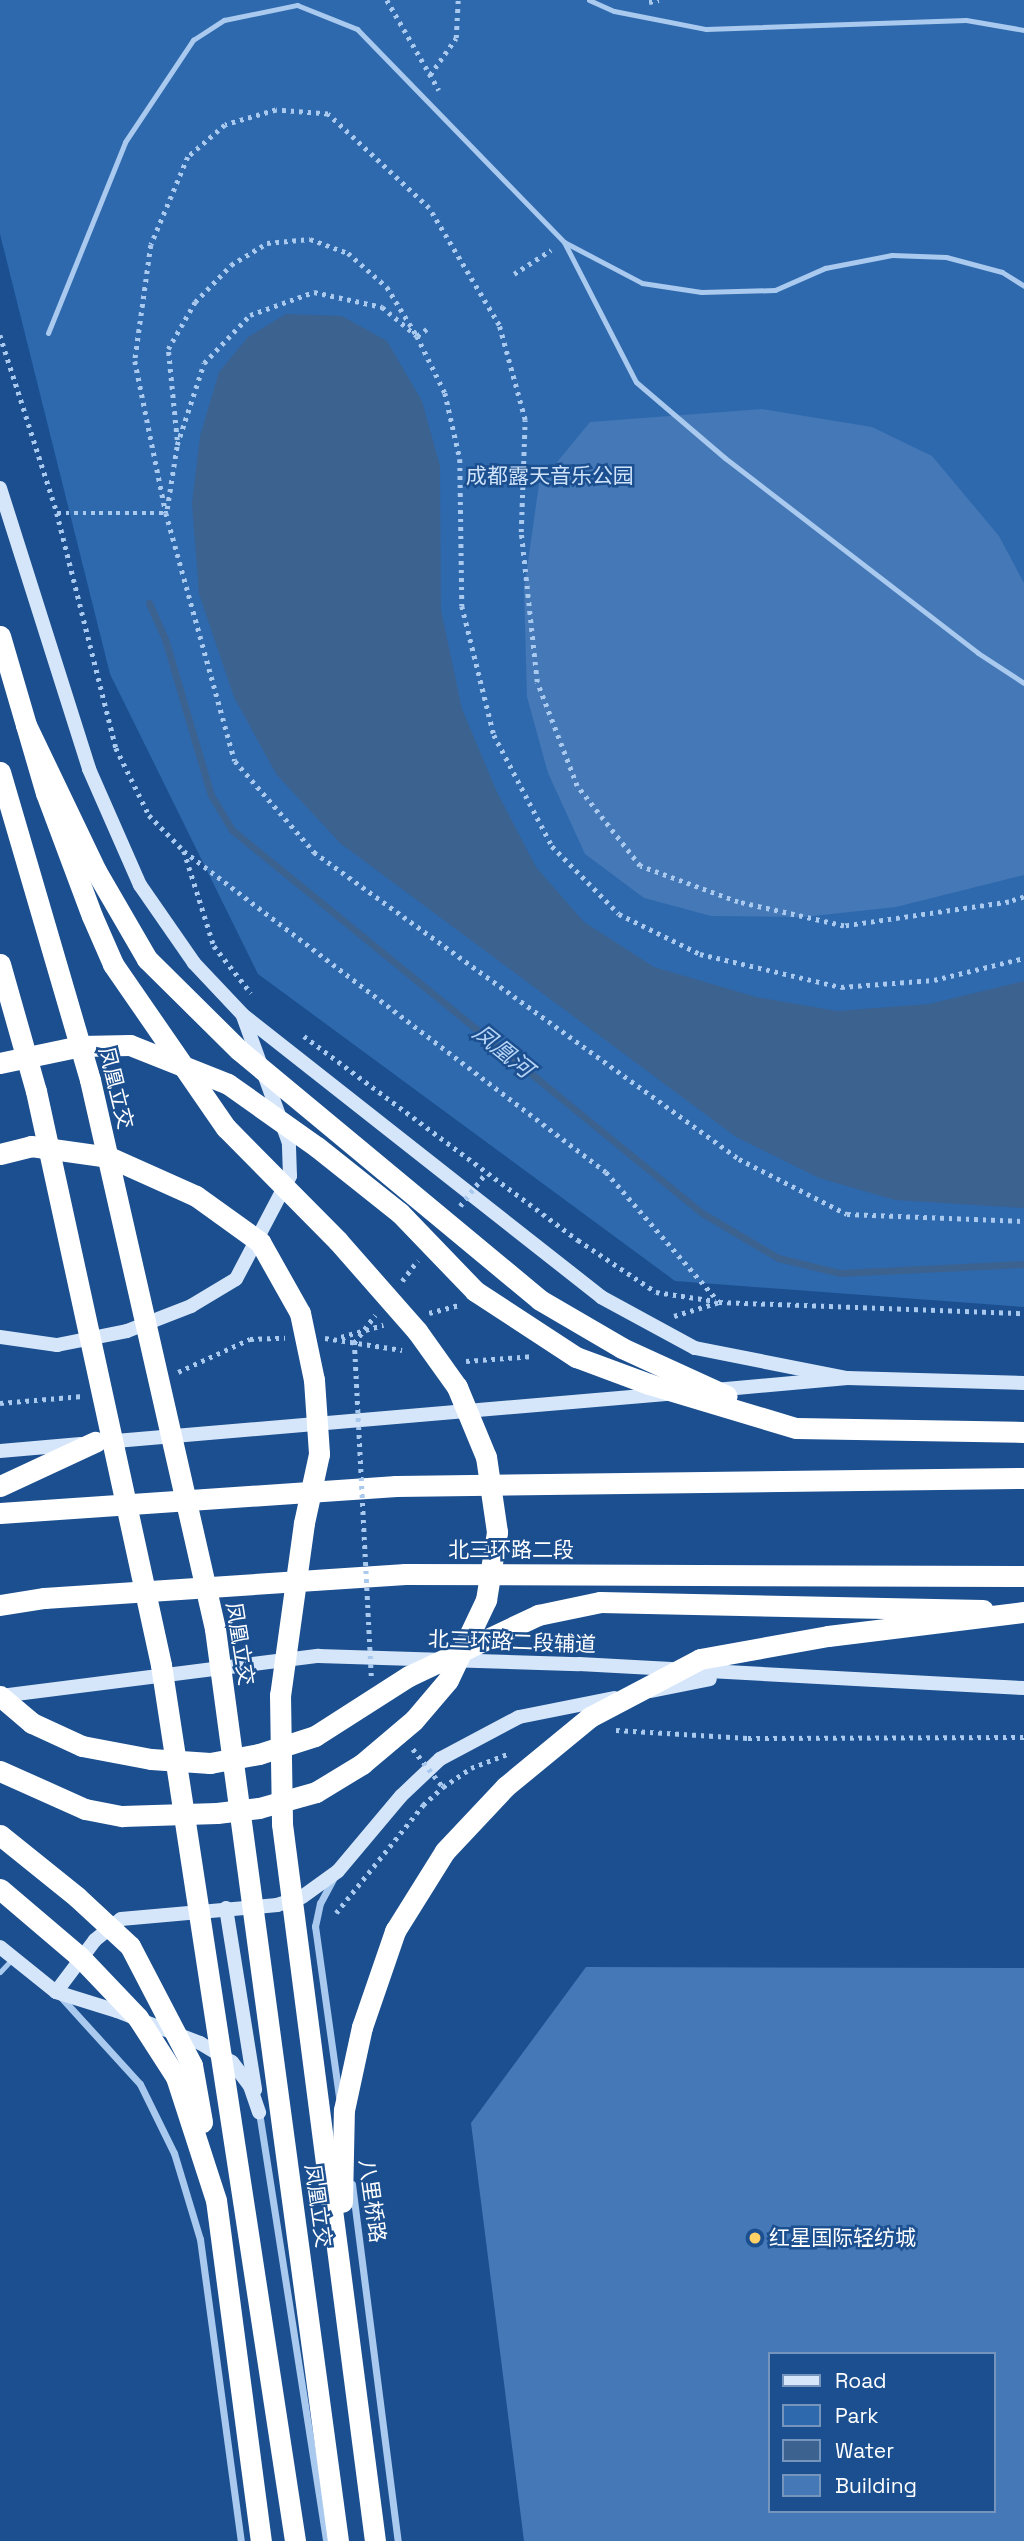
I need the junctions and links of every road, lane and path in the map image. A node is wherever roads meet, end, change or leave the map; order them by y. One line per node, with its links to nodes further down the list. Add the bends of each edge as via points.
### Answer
1 (387, 0): 5 (path)
2 (458, 0): 5 (path, via 456,38)
3 (589, 0): 4 (lane, via 614,11 706,29 966,20)
4 (1024, 30)
5 (430, 75): 6 (path)
6 (442, 96)
7 (564, 242): 8 (path); 9 (lane, via 642,284 701,292 775,290 825,268 892,255 946,257 1002,272); 11 (lane, via 357,29 297,5 224,20 193,40 125,142); 19 (lane, via 636,382 725,457)
8 (514, 274)
9 (1024, 286)
10 (428, 329): 13 (path)
11 (48, 333)
12 (0, 335): 16 (path)
13 (417, 336): 14 (path, via 382,307 314,292 250,315 204,363); 14 (path, via 387,287 348,253 310,239 267,243 231,265 195,302 168,349); 24 (path, via 445,393 460,459 462,606 494,735 552,846 619,915 700,954 841,987 934,980)
14 (177, 444): 17 (path)
15 (0, 488): 27 (main road, via 89,769 140,885 194,964)
16 (57, 513): 17 (path); 22 (path, via 116,748 149,815)
17 (166, 513): 23 (path, via 135,361 151,245 188,157 225,125 276,110 328,114 429,208 499,324 525,420 521,532 537,682 577,786 640,866 738,902 844,926); 33 (path, via 235,761 314,852 739,1159 847,1214)
18 (0, 636): 20 (highway)
19 (1024, 684)
20 (26, 724): 44 (highway, bridge, via 96,871 147,959 239,1050 540,1300 622,1348); 62 (highway, bridge, via 46,793 113,964 226,1128 355,1261 417,1331 457,1387 486,1457 497,1532 486,1600 448,1680 404,1728 362,1764 316,1792 217,1814 122,1816 85,1809)
21 (0, 772): 80 (highway, 凤凰立交, bridge, via 90,1080 215,1629)
22 (184, 851): 26 (path, via 214,946); 31 (path, via 606,1172 719,1302 656,1292)
23 (1024, 897)
24 (1024, 958)
25 (0, 964): 78 (highway, bridge, via 36,1091 161,1665)
26 (257, 1001)
27 (243, 1014): 40 (main road, via 289,1143 290,1176 236,1279 191,1306 127,1331 57,1345); 42 (main road, via 601,1297 695,1348)
28 (301, 1034): 31 (path)
29 (0, 1063): 44 (highway, bridge, via 81,1046 130,1045 228,1084 400,1213 475,1291 576,1357 649,1384)
30 (0, 1154): 75 (highway, bridge, via 31,1146 109,1157 196,1196 260,1242 300,1313 314,1380 319,1454 300,1549 280,1695 282,1824)
31 (486, 1173): 32 (path, bridge)
32 (453, 1215)
33 (1024, 1221)
34 (420, 1258): 35 (path, bridge)
35 (395, 1289)
36 (468, 1302): 38 (path)
37 (379, 1311): 55 (path, bridge, via 354,1343)
38 (415, 1317)
39 (389, 1324): 41 (path)
40 (0, 1337)
41 (337, 1338)
42 (847, 1378): 43 (main road); 46 (main road)
43 (1024, 1383)
44 (796, 1427): 45 (highway, bridge)
45 (1024, 1432)
46 (95, 1443): 47 (main road); 49 (highway)
47 (0, 1451)
48 (1024, 1478): 50 (highway, via 396,1486)
49 (0, 1486)
50 (0, 1513)
51 (1024, 1576): 52 (highway, 北三环路二段, via 405,1574 44,1598)
52 (0, 1605)
53 (1024, 1611): 57 (highway, bridge, via 600,1602 538,1615 409,1676 315,1736 260,1754 210,1763 151,1759 82,1746 32,1723); 75 (highway, bridge, via 828,1636 700,1659 590,1717 505,1787 445,1851 395,1931 362,2027 344,2110)
54 (730, 1675): 56 (main road, 北三环路二段辅道); 57 (main road, 北三环路二段辅道, via 579,1664 318,1656); 65 (main road, via 519,1717 440,1759)
55 (373, 1686)
56 (1024, 1688)
57 (0, 1696)
58 (605, 1732): 59 (path, via 618,1729 748,1738)
59 (1024, 1737)
60 (412, 1747): 63 (path, bridge)
61 (515, 1751): 63 (path, via 471,1768)
62 (0, 1771)
63 (443, 1787): 68 (path, via 345,1899)
64 (0, 1835): 74 (highway, bridge, via 130,1946 192,2065)
65 (338, 1871): 67 (main road, via 302,1897 277,1905); 82 (street, 八里桥路, via 320,1903 315,1926)
66 (0, 1889): 74 (highway, bridge, via 80,1957 138,2018 176,2077)
67 (226, 1908): 72 (main road, via 121,1919 95,1940); 73 (main road)
68 (334, 1919)
69 (0, 1948): 70 (main road)
70 (13, 1958): 71 (lane); 72 (main road)
71 (0, 1972)
72 (56, 1992): 73 (main road, via 200,2043 232,2062 250,2086); 76 (street, via 140,2084 174,2153 200,2239)
73 (259, 2112): 79 (street)
74 (216, 2200): 77 (highway)
75 (341, 2274): 81 (highway, bridge)
76 (241, 2541)
77 (261, 2541)
78 (295, 2541)
79 (326, 2541)
80 (338, 2541)
81 (375, 2541)
82 (398, 2541)

